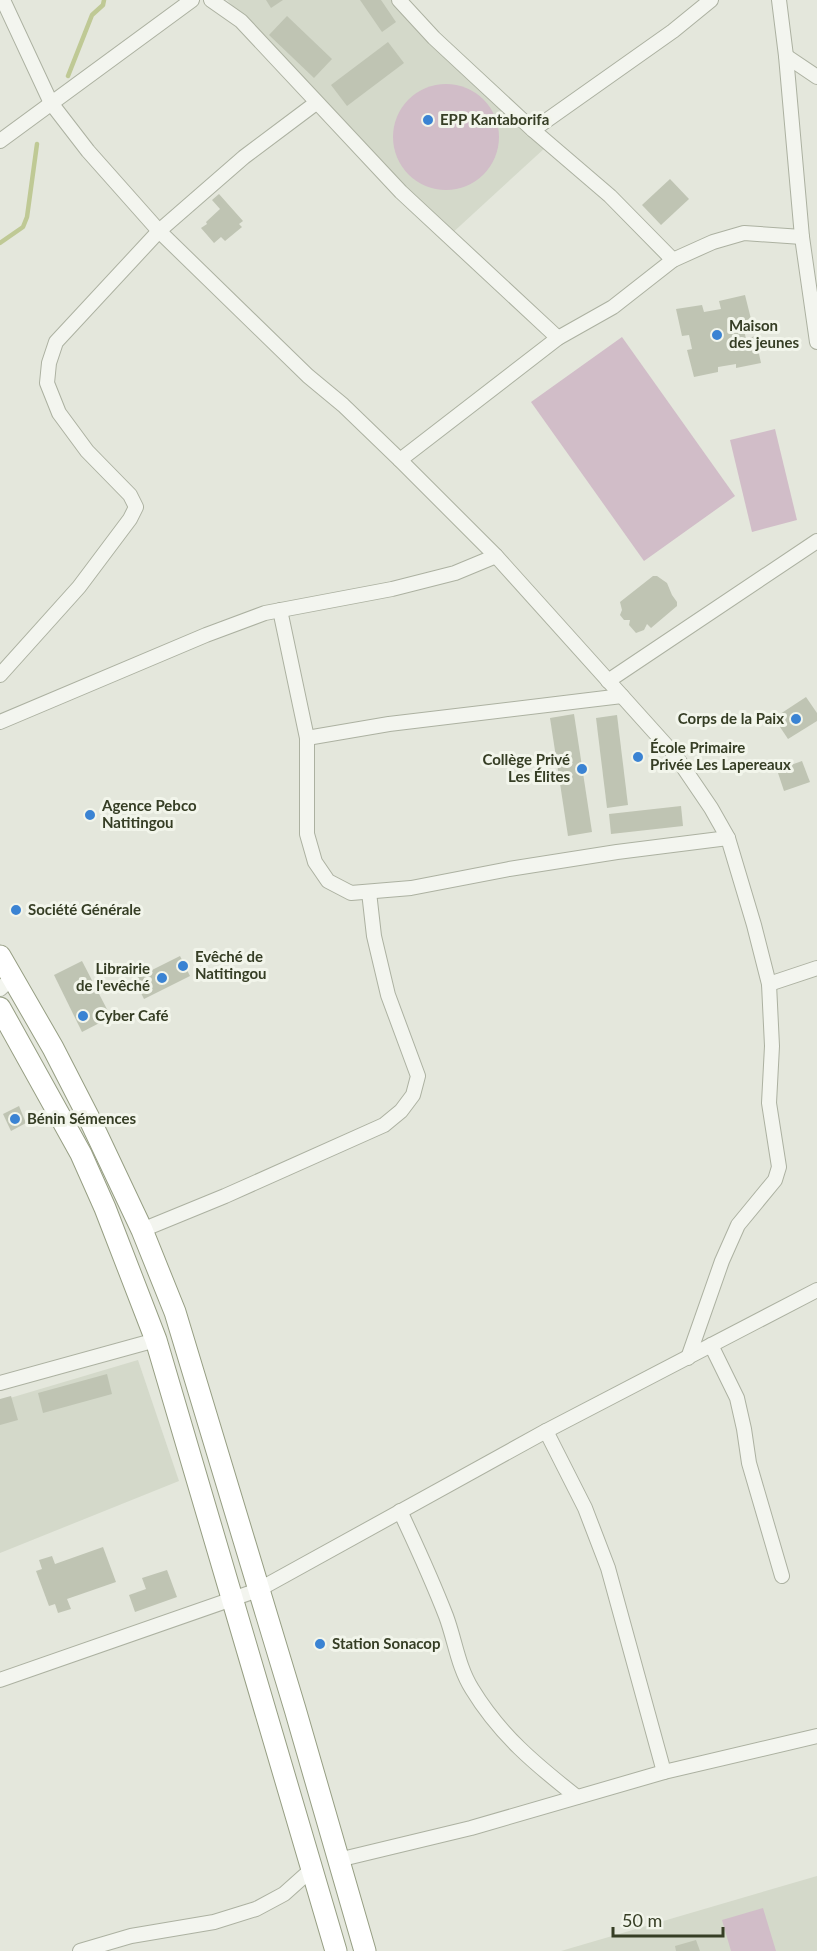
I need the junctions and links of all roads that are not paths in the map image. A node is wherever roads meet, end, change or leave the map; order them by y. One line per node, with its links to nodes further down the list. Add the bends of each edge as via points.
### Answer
1 (3, 0): 9 (street)
2 (192, 0): 9 (street)
3 (211, 0): 10 (street, via 242,21)
4 (399, 0): 11 (street)
5 (711, 0): 11 (street)
6 (779, 0): 7 (street)
7 (786, 56): 8 (street); 14 (street)
8 (817, 77)
9 (51, 103): 12 (street); 13 (street)
10 (316, 103): 13 (street, via 244,157); 16 (street, via 401,192)
11 (533, 130): 15 (street, via 610,196)
12 (0, 141)
13 (159, 231): 18 (street); 22 (street, via 56,342 47,383 59,413 136,507 79,587)
14 (802, 237): 15 (street, via 744,233); 17 (street)
15 (673, 260): 16 (street, via 613,307)
16 (558, 338): 18 (street)
17 (817, 342)
18 (400, 460): 20 (street)
19 (817, 541): 23 (street)
20 (496, 556): 21 (street, via 455,573 392,589); 23 (street)
21 (280, 610): 25 (street, via 206,635); 26 (street)
22 (0, 675)
23 (608, 681): 24 (street)
24 (622, 696): 26 (street, via 389,724); 27 (street, via 675,756)
25 (0, 723)
26 (307, 738): 28 (street, via 307,834 315,862 328,881 351,893)
27 (728, 838): 28 (street); 32 (street)
28 (369, 892): 34 (street, via 374,936 388,995 418,1076 413,1095 384,1125)
29 (0, 956): 31 (highway)
30 (817, 968): 32 (street)
31 (7, 983): 34 (highway, via 53,1047)
32 (769, 984): 38 (street, via 769,1103 778,1167 775,1179 738,1226)
33 (0, 1008): 36 (highway, via 81,1154)
34 (142, 1230): 43 (highway, via 175,1312)
35 (817, 1290): 37 (street)
36 (156, 1340): 39 (street); 44 (highway)
37 (711, 1345): 38 (street); 42 (street, via 737,1398 749,1463)
38 (688, 1358): 40 (street)
39 (0, 1383)
40 (546, 1431): 41 (street); 47 (street, via 585,1508 608,1568)
41 (400, 1510): 43 (street); 48 (street, via 446,1617 470,1686 510,1740)
42 (782, 1576)
43 (258, 1590): 44 (street); 49 (highway)
44 (234, 1599): 45 (street); 50 (highway)
45 (1, 1678)
46 (816, 1741): 47 (street)
47 (664, 1772): 48 (street)
48 (577, 1797): 49 (street)
49 (338, 1860): 53 (highway)
50 (312, 1869): 51 (street, via 284,1894 256,1908 214,1922 130,1936); 52 (highway)
51 (80, 1951)
52 (336, 1951)
53 (365, 1951)

